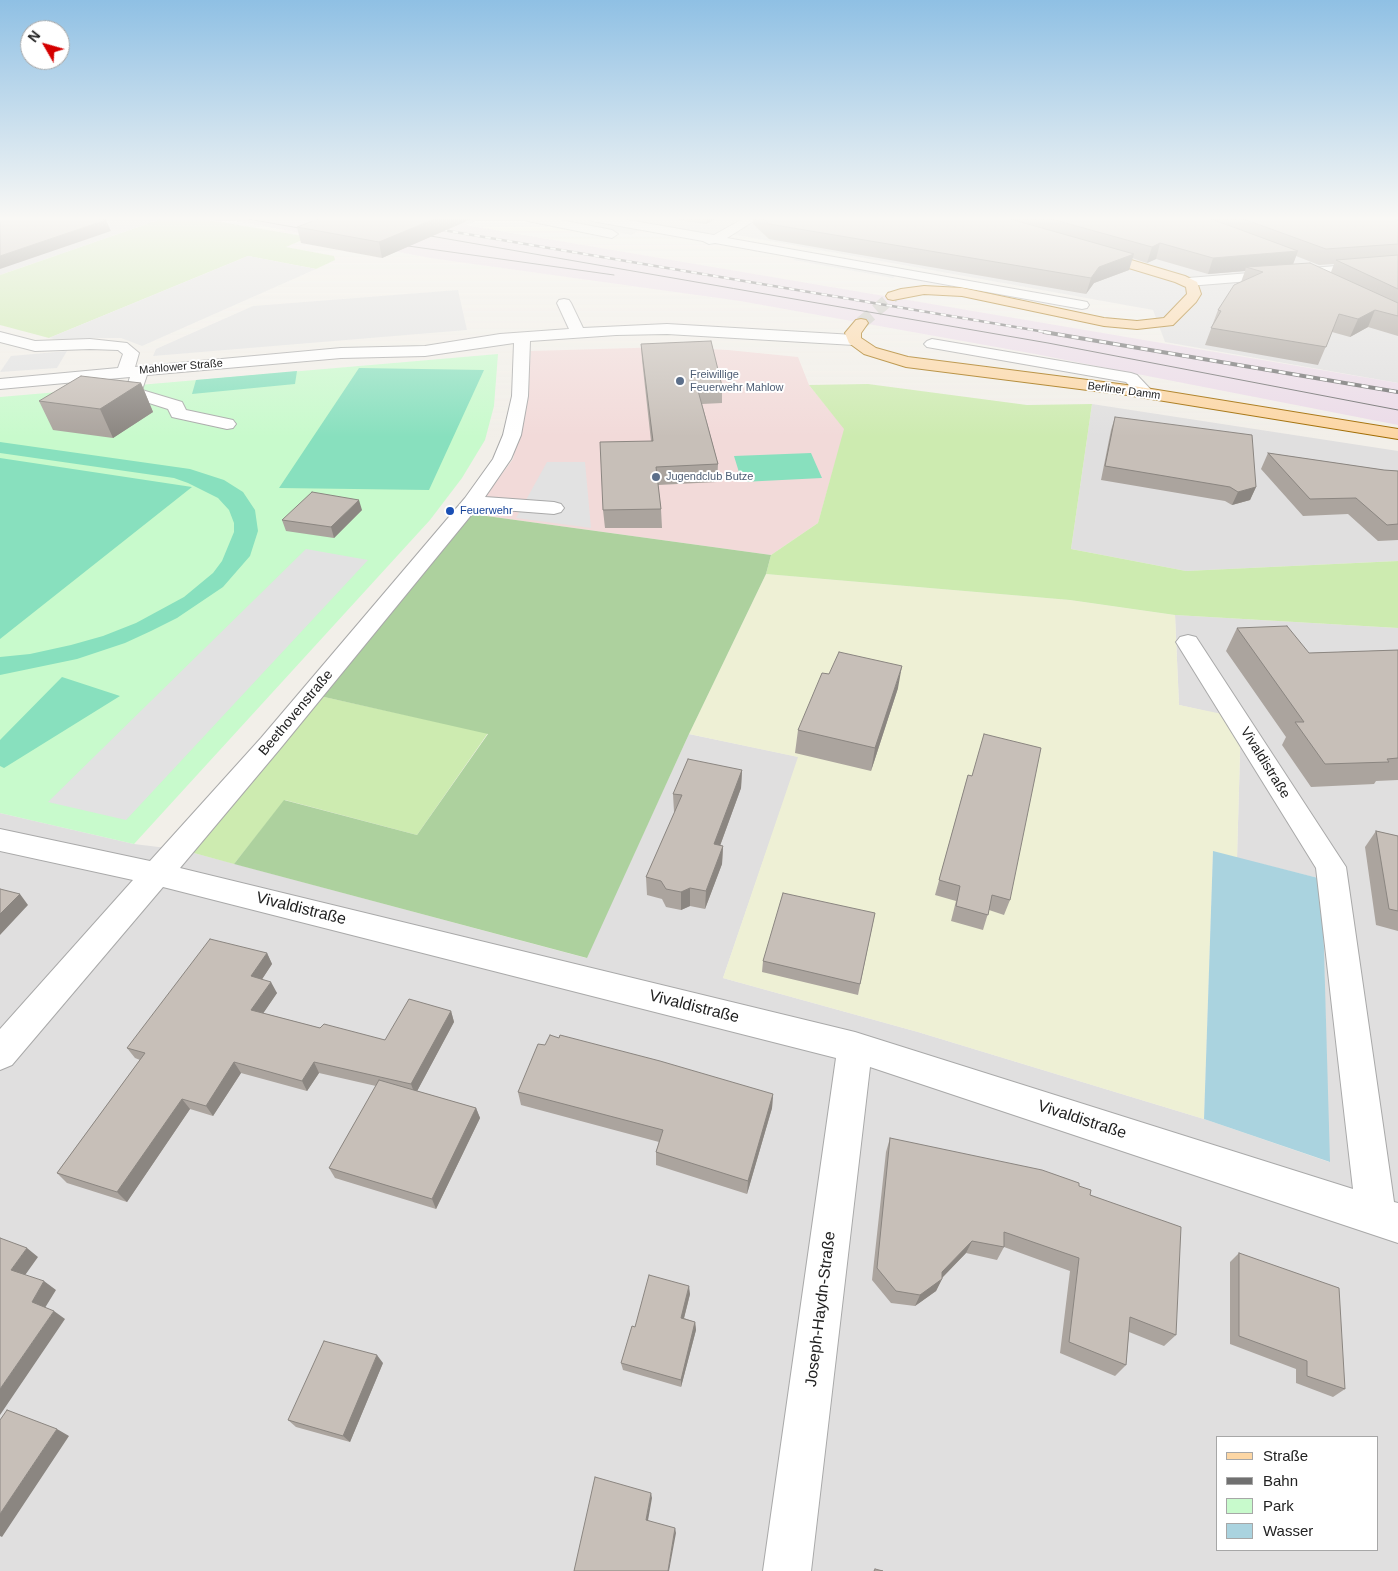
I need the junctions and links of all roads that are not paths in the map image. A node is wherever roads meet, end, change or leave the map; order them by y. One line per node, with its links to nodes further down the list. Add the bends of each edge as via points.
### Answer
1 (921, 290): 5 (main road)
2 (930, 290): 4 (main road, via 962,292 1104,322 1137,325 1168,322 1191,300)
3 (1001, 290): 7 (street)
4 (1194, 290)
5 (893, 296)
6 (564, 303): 9 (street)
7 (1082, 305)
8 (861, 323): 12 (main road, via 853,333)
9 (578, 333): 11 (street, Mahlower Straße); 12 (street, Mahlower Straße, via 667,329)
10 (0, 337): 14 (street, via 42,346 122,346 131,353)
11 (511, 338): 14 (street, Mahlower Straße, via 425,351 362,351); 19 (street, Beethovenstraße, via 520,396 512,435 502,459)
12 (854, 340): 16 (main road, Berliner Damm, via 870,351 906,362)
13 (932, 344): 16 (street, via 1131,378)
14 (133, 371): 15 (street, Mahlower Straße); 17 (street, via 133,392 176,406 178,413)
15 (0, 384)
16 (1146, 393): 18 (main road, Berliner Damm)
17 (226, 424)
18 (1398, 434)
19 (472, 502): 20 (street); 23 (street, Beethovenstraße)
20 (554, 508)
21 (1188, 642): 26 (street, Vivaldistraße, via 1331,868)
22 (0, 840): 23 (street, Vivaldistraße)
23 (158, 874): 24 (street, Vivaldistraße); 25 (street, Beethovenstraße)
24 (855, 1047): 26 (street, Vivaldistraße); 27 (street, Joseph-Haydn-Straße)
25 (0, 1054)
26 (1387, 1219)
27 (787, 1571)

